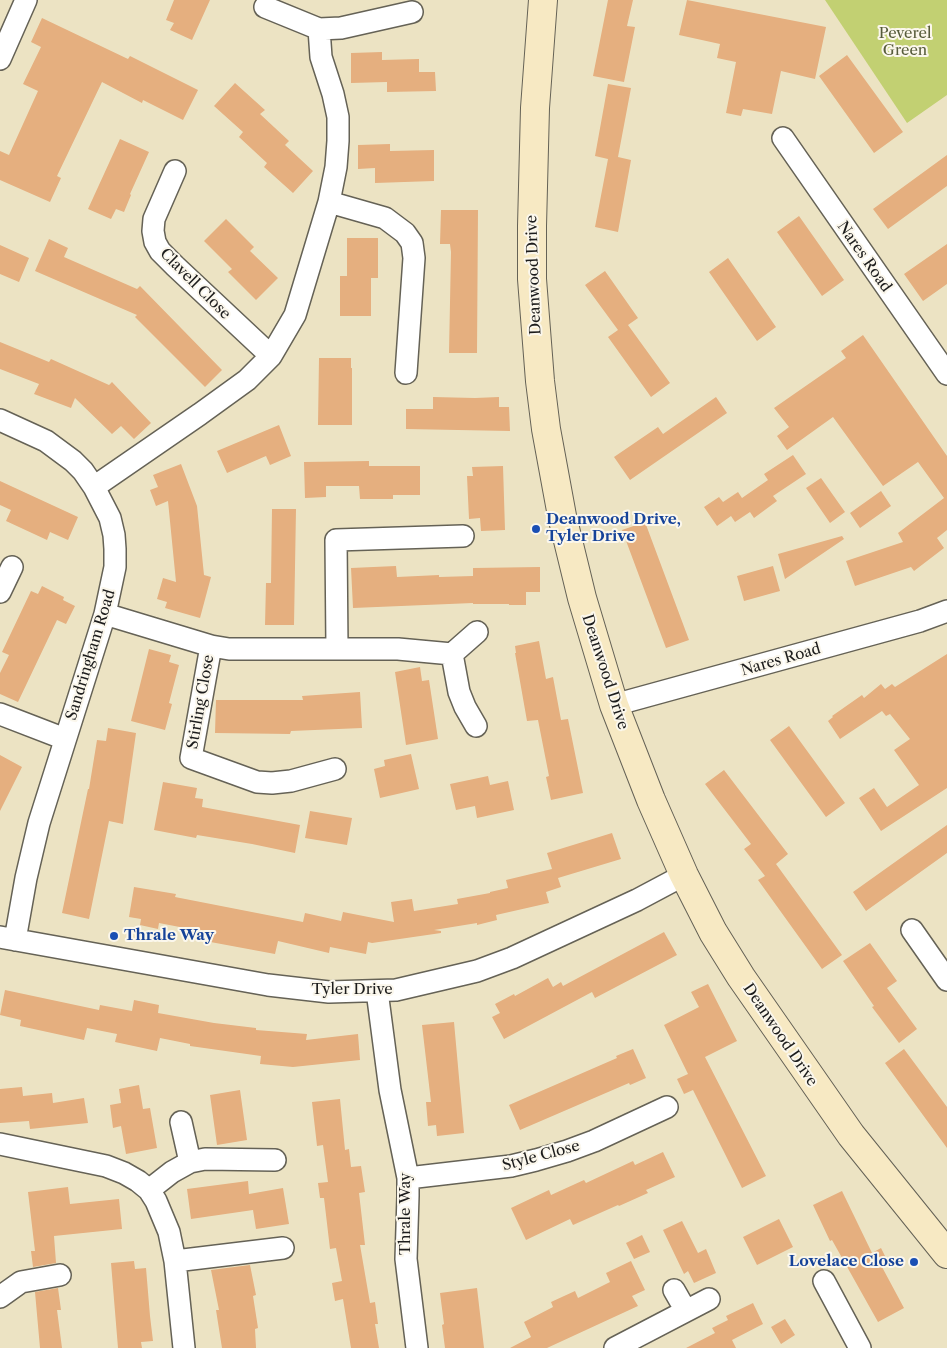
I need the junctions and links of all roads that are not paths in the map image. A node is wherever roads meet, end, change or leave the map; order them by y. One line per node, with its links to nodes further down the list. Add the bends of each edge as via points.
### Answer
1 (26, 0): 6 (street)
2 (542, 0): 24 (street, Deanwood Drive, via 532,226 532,280 540,381 564,524)
3 (265, 7): 5 (street)
4 (412, 12): 5 (street, via 341,28)
5 (319, 29): 9 (street, via 321,57 338,117 336,167)
6 (0, 58)
7 (783, 138): 12 (street, Nares Road)
8 (175, 171): 10 (street, Clavell Close, via 154,219 155,242 175,266)
9 (329, 202): 10 (street, via 294,314); 11 (street, via 385,218 406,233 412,243 414,258)
10 (271, 356): 14 (street, via 247,380)
11 (406, 373)
12 (947, 374)
13 (0, 420): 14 (street, Sandringham Road, via 28,431 61,451)
14 (94, 487): 19 (street, Sandringham Road, via 110,518 114,535 115,567)
15 (463, 536): 22 (street, via 336,540)
16 (12, 567): 17 (street)
17 (0, 592)
18 (947, 611): 24 (street, Nares Road)
19 (106, 614): 21 (street, Stirling Close); 27 (street, Sandringham Road)
20 (477, 632): 23 (street)
21 (211, 646): 22 (street, Stirling Close, via 229,649); 28 (street, Stirling Close, via 191,758 257,782 291,781)
22 (336, 648): 23 (street, Stirling Close)
23 (452, 654): 26 (street, via 459,692)
24 (614, 706): 29 (street, Deanwood Drive, via 650,800)
25 (0, 714): 27 (street)
26 (476, 726)
27 (65, 739): 31 (street, Sandringham Road)
28 (336, 769)
29 (684, 875): 33 (street, Tyler Drive, via 558,938 477,971 396,990); 42 (street, Deanwood Drive, via 713,932 812,1081)
30 (912, 930): 32 (street)
31 (8, 938): 33 (street, Tyler Drive, via 268,985 329,992)
32 (947, 980)
33 (377, 991): 39 (street, Thrale Way, via 390,1090)
34 (667, 1107): 39 (street, Style Close, via 567,1152 511,1166)
35 (181, 1122): 38 (street)
36 (0, 1144): 40 (street, via 106,1166 131,1177)
37 (275, 1160): 38 (street, via 205,1159)
38 (190, 1162): 40 (street)
39 (408, 1178): 51 (street, Thrale Way, via 406,1259)
40 (149, 1190): 43 (street, via 169,1232)
41 (283, 1248): 43 (street)
42 (947, 1254)
43 (175, 1261): 50 (street)
44 (60, 1276): 47 (street, via 21,1282)
45 (824, 1281): 53 (street)
46 (674, 1290): 49 (street)
47 (0, 1297)
48 (709, 1299): 49 (street)
49 (686, 1311): 52 (street)
50 (184, 1348)
51 (417, 1348)
52 (615, 1348)
53 (860, 1348)

